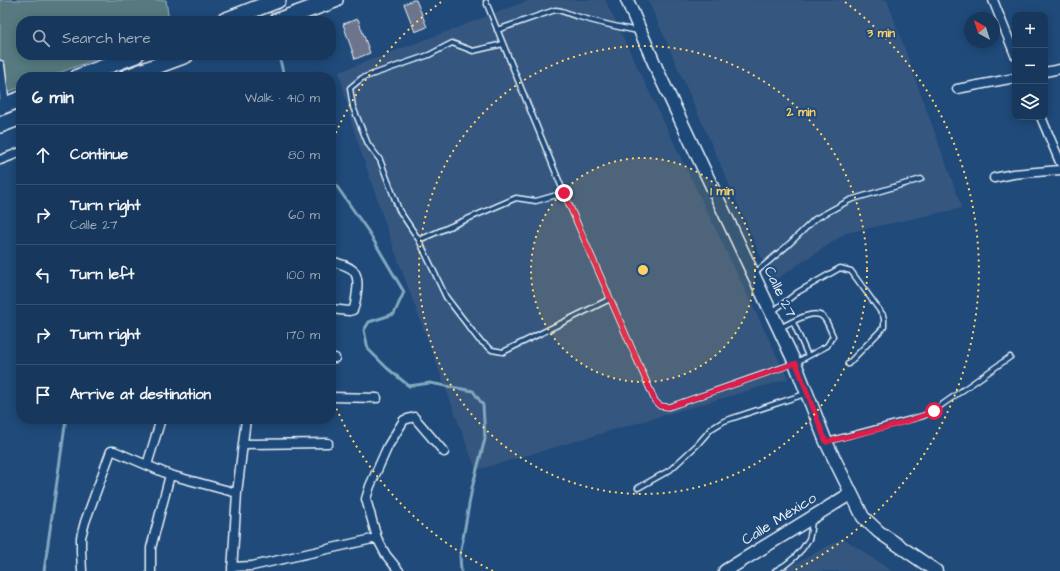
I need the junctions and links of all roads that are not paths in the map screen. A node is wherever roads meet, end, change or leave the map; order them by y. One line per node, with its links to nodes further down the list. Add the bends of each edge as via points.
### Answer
1 (278, 0): 6 (highway)
2 (335, 0): 7 (highway)
3 (627, 0): 9 (street, Calle 27)
4 (993, 0): 11 (street)
5 (486, 2): 8 (lane)
6 (238, 16)
7 (289, 16)
8 (497, 30): 9 (lane, via 560,10 571,15); 10 (lane)
9 (640, 31): 35 (street, Calle 27)
10 (503, 44): 32 (lane); 33 (lane, via 473,51 452,44 362,78 350,88 353,107 368,144 380,160 399,210)
11 (1012, 48)
12 (123, 60): 16 (highway)
13 (173, 60): 17 (highway)
14 (0, 65): 22 (street)
15 (1060, 70): 18 (street)
16 (91, 72)
17 (140, 72)
18 (1048, 72)
19 (1012, 79): 20 (street)
20 (958, 89)
21 (16, 101): 22 (highway)
22 (3, 106)
23 (16, 119): 25 (highway)
24 (1042, 120): 28 (street)
25 (0, 125)
26 (16, 154): 27 (street)
27 (0, 160)
28 (1060, 162)
29 (1060, 170): 30 (street)
30 (994, 178)
31 (921, 179): 35 (lane, via 850,200 815,219)
32 (564, 193): 33 (lane, via 536,201 516,198); 36 (lane)
33 (419, 240): 36 (lane, via 446,297 479,340 492,350 503,352)
34 (336, 262): 37 (street, via 348,266 358,280 353,310)
35 (753, 274): 38 (street, Calle 27)
36 (610, 299): 43 (lane, via 655,401 660,406 669,407)
37 (336, 310)
38 (771, 312): 40 (street, Calle 27); 44 (lane, via 798,292 840,268 851,271 883,315 884,327)
39 (793, 322): 40 (lane); 41 (lane); 41 (lane, via 818,314 824,318 833,336 828,346)
40 (779, 328): 43 (street, Calle 27)
41 (808, 356): 43 (lane)
42 (1010, 357): 50 (lane, via 934,411)
43 (796, 363): 45 (street, Calle 27)
44 (848, 364)
45 (807, 393): 50 (street, Calle 27); 56 (lane, via 724,421 711,429 670,470)
46 (336, 397): 47 (street)
47 (377, 398)
48 (160, 424): 54 (street)
49 (246, 424): 52 (street)
50 (826, 442): 58 (street, Calle 27)
51 (328, 443): 52 (street)
52 (244, 444): 57 (street)
53 (444, 452): 60 (street, via 414,417 404,420 388,446 366,499)
54 (147, 466): 55 (street); 62 (street, via 114,451 109,453 81,537)
55 (170, 475): 57 (street); 63 (street, via 151,548)
56 (638, 488)
57 (237, 493): 61 (street)
58 (850, 494): 59 (street, Calle México); 67 (street, Calle 27, via 863,517 879,532)
59 (812, 518): 65 (street, Calle México); 66 (lane, via 810,538 796,556)
60 (377, 538): 61 (street); 64 (street)
61 (232, 569)
62 (82, 571)
63 (151, 571)
64 (398, 571)
65 (725, 571)
66 (775, 571)
67 (936, 571)

